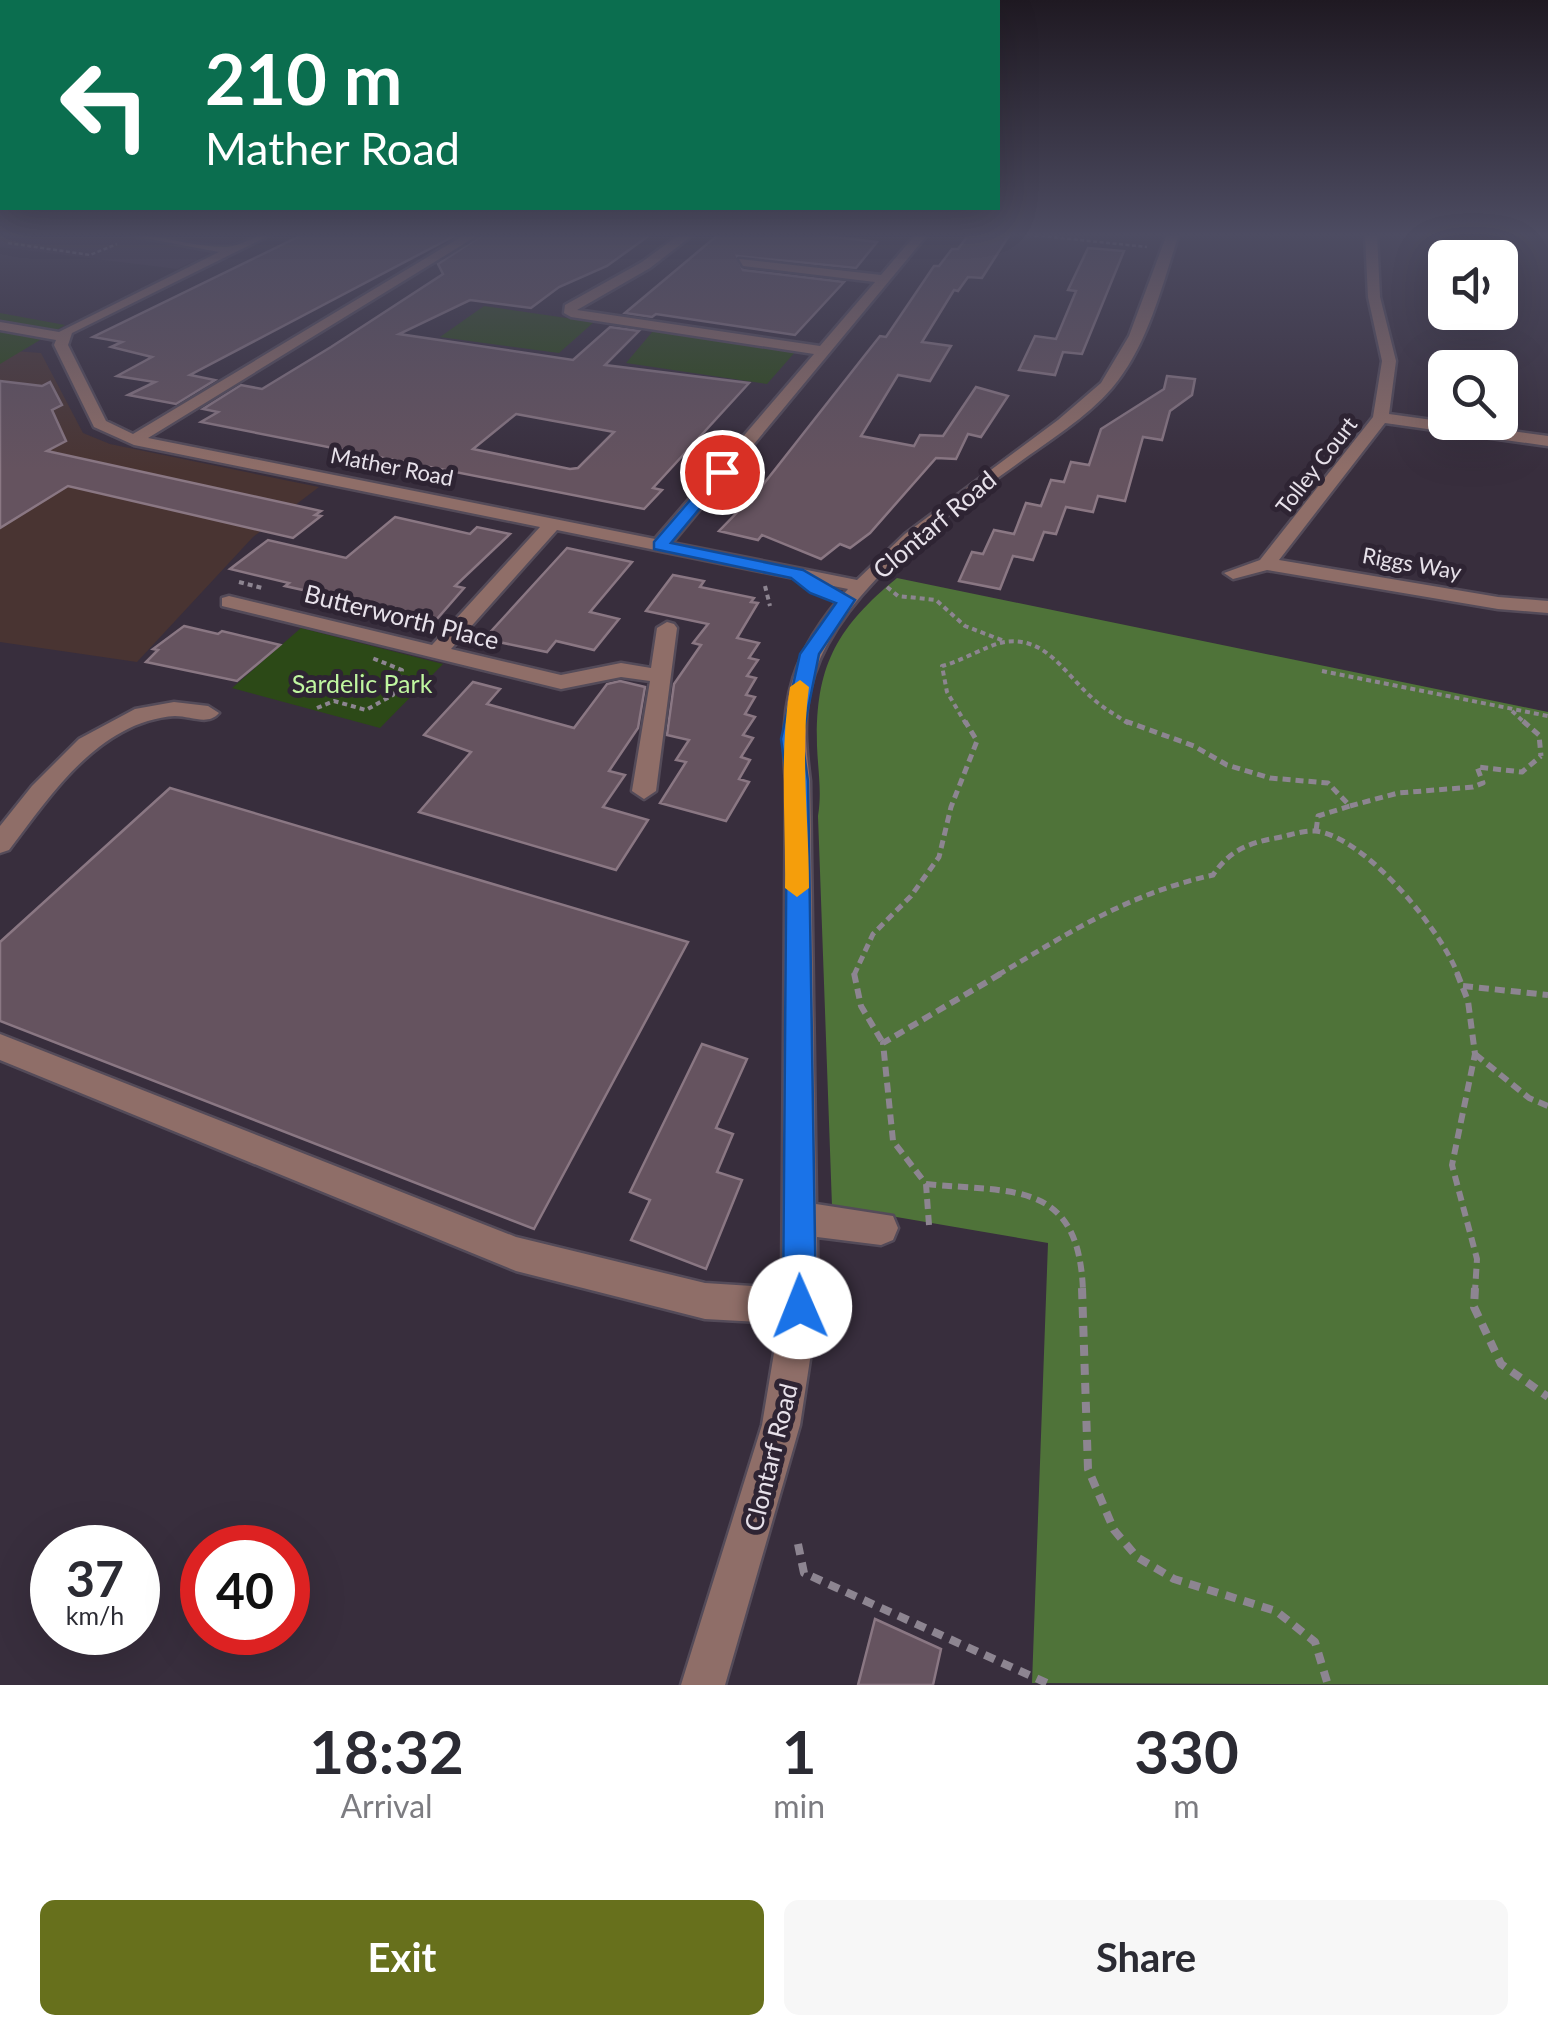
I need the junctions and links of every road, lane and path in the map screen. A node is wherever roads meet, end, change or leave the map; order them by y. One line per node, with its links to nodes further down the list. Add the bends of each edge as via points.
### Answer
1 (105, 313): 8 (street)
2 (344, 313): 11 (street)
3 (571, 313): 9 (street)
4 (857, 313): 9 (street)
5 (1141, 313): 17 (street, Clontarf Road, via 1126,358 1107,385 986,478)
6 (1377, 313): 10 (street, Tolley Court, via 1389,361)
7 (0, 326): 8 (street)
8 (62, 337): 11 (street, Mather Road, via 100,424)
9 (825, 351): 14 (street)
10 (1381, 418): 12 (street); 15 (street, Tolley Court)
11 (134, 440): 13 (street, Mather Road)
12 (1548, 442)
13 (554, 523): 14 (street, Mather Road); 24 (street)
14 (660, 545): 17 (street, Mather Road, via 797,574 816,590)
15 (1268, 564): 16 (street); 20 (street, Riggs Way)
16 (1233, 572)
17 (864, 591): 23 (path, via 936,600 976,633); 44 (street, Clontarf Road, via 809,654 792,739 798,781)
18 (229, 592): 19 (path, via 256,584); 22 (street, Butterworth Place)
19 (267, 596)
20 (1548, 607)
21 (667, 628): 26 (street)
22 (386, 640): 24 (street, Butterworth Place); 27 (path, via 372,657 402,670 393,694 366,710 334,702)
23 (1007, 642): 34 (path, via 1044,647 1093,700 1134,727 1241,770 1328,783); 39 (path, via 942,666 948,692 977,741 950,807 939,857 873,934 853,970 860,1006)
24 (436, 653): 26 (street, Butterworth Place, via 561,682 622,670)
25 (1322, 671): 28 (path)
26 (661, 676): 33 (street)
27 (318, 708)
28 (1508, 708): 30 (path); 31 (path, via 1539,735)
29 (208, 713): 36 (street, via 143,710 96,735)
30 (1548, 716)
31 (1541, 756): 32 (path); 34 (path, via 1522,772 1478,767 1483,783 1464,790 1400,792)
32 (1548, 760)
33 (644, 791)
34 (1350, 806): 35 (path, via 1318,816)
35 (1316, 831): 37 (path, via 1360,853 1406,895 1447,945); 39 (path, via 1257,841 1226,855 1213,876 1156,888 1102,913)
36 (0, 844)
37 (1463, 986): 38 (path); 41 (path)
38 (1548, 995)
39 (883, 1042): 43 (path, via 893,1141)
40 (0, 1047): 47 (street, via 516,1254 705,1300)
41 (1475, 1054): 42 (path); 48 (path, via 1452,1165 1477,1259 1474,1306 1501,1364)
42 (1548, 1106)
43 (926, 1184): 45 (path); 52 (path, via 1031,1195 1056,1208 1074,1236 1082,1274 1088,1469 1114,1530 1137,1557 1174,1579 1276,1610 1315,1642)
44 (798, 1218): 46 (street); 47 (street, Clontarf Road)
45 (929, 1225)
46 (881, 1228)
47 (800, 1307): 50 (street, Clontarf Road, via 782,1424)
48 (1548, 1398)
49 (798, 1544): 51 (path, via 804,1573)
50 (702, 1685)
51 (1052, 1685)
52 (1328, 1685)

